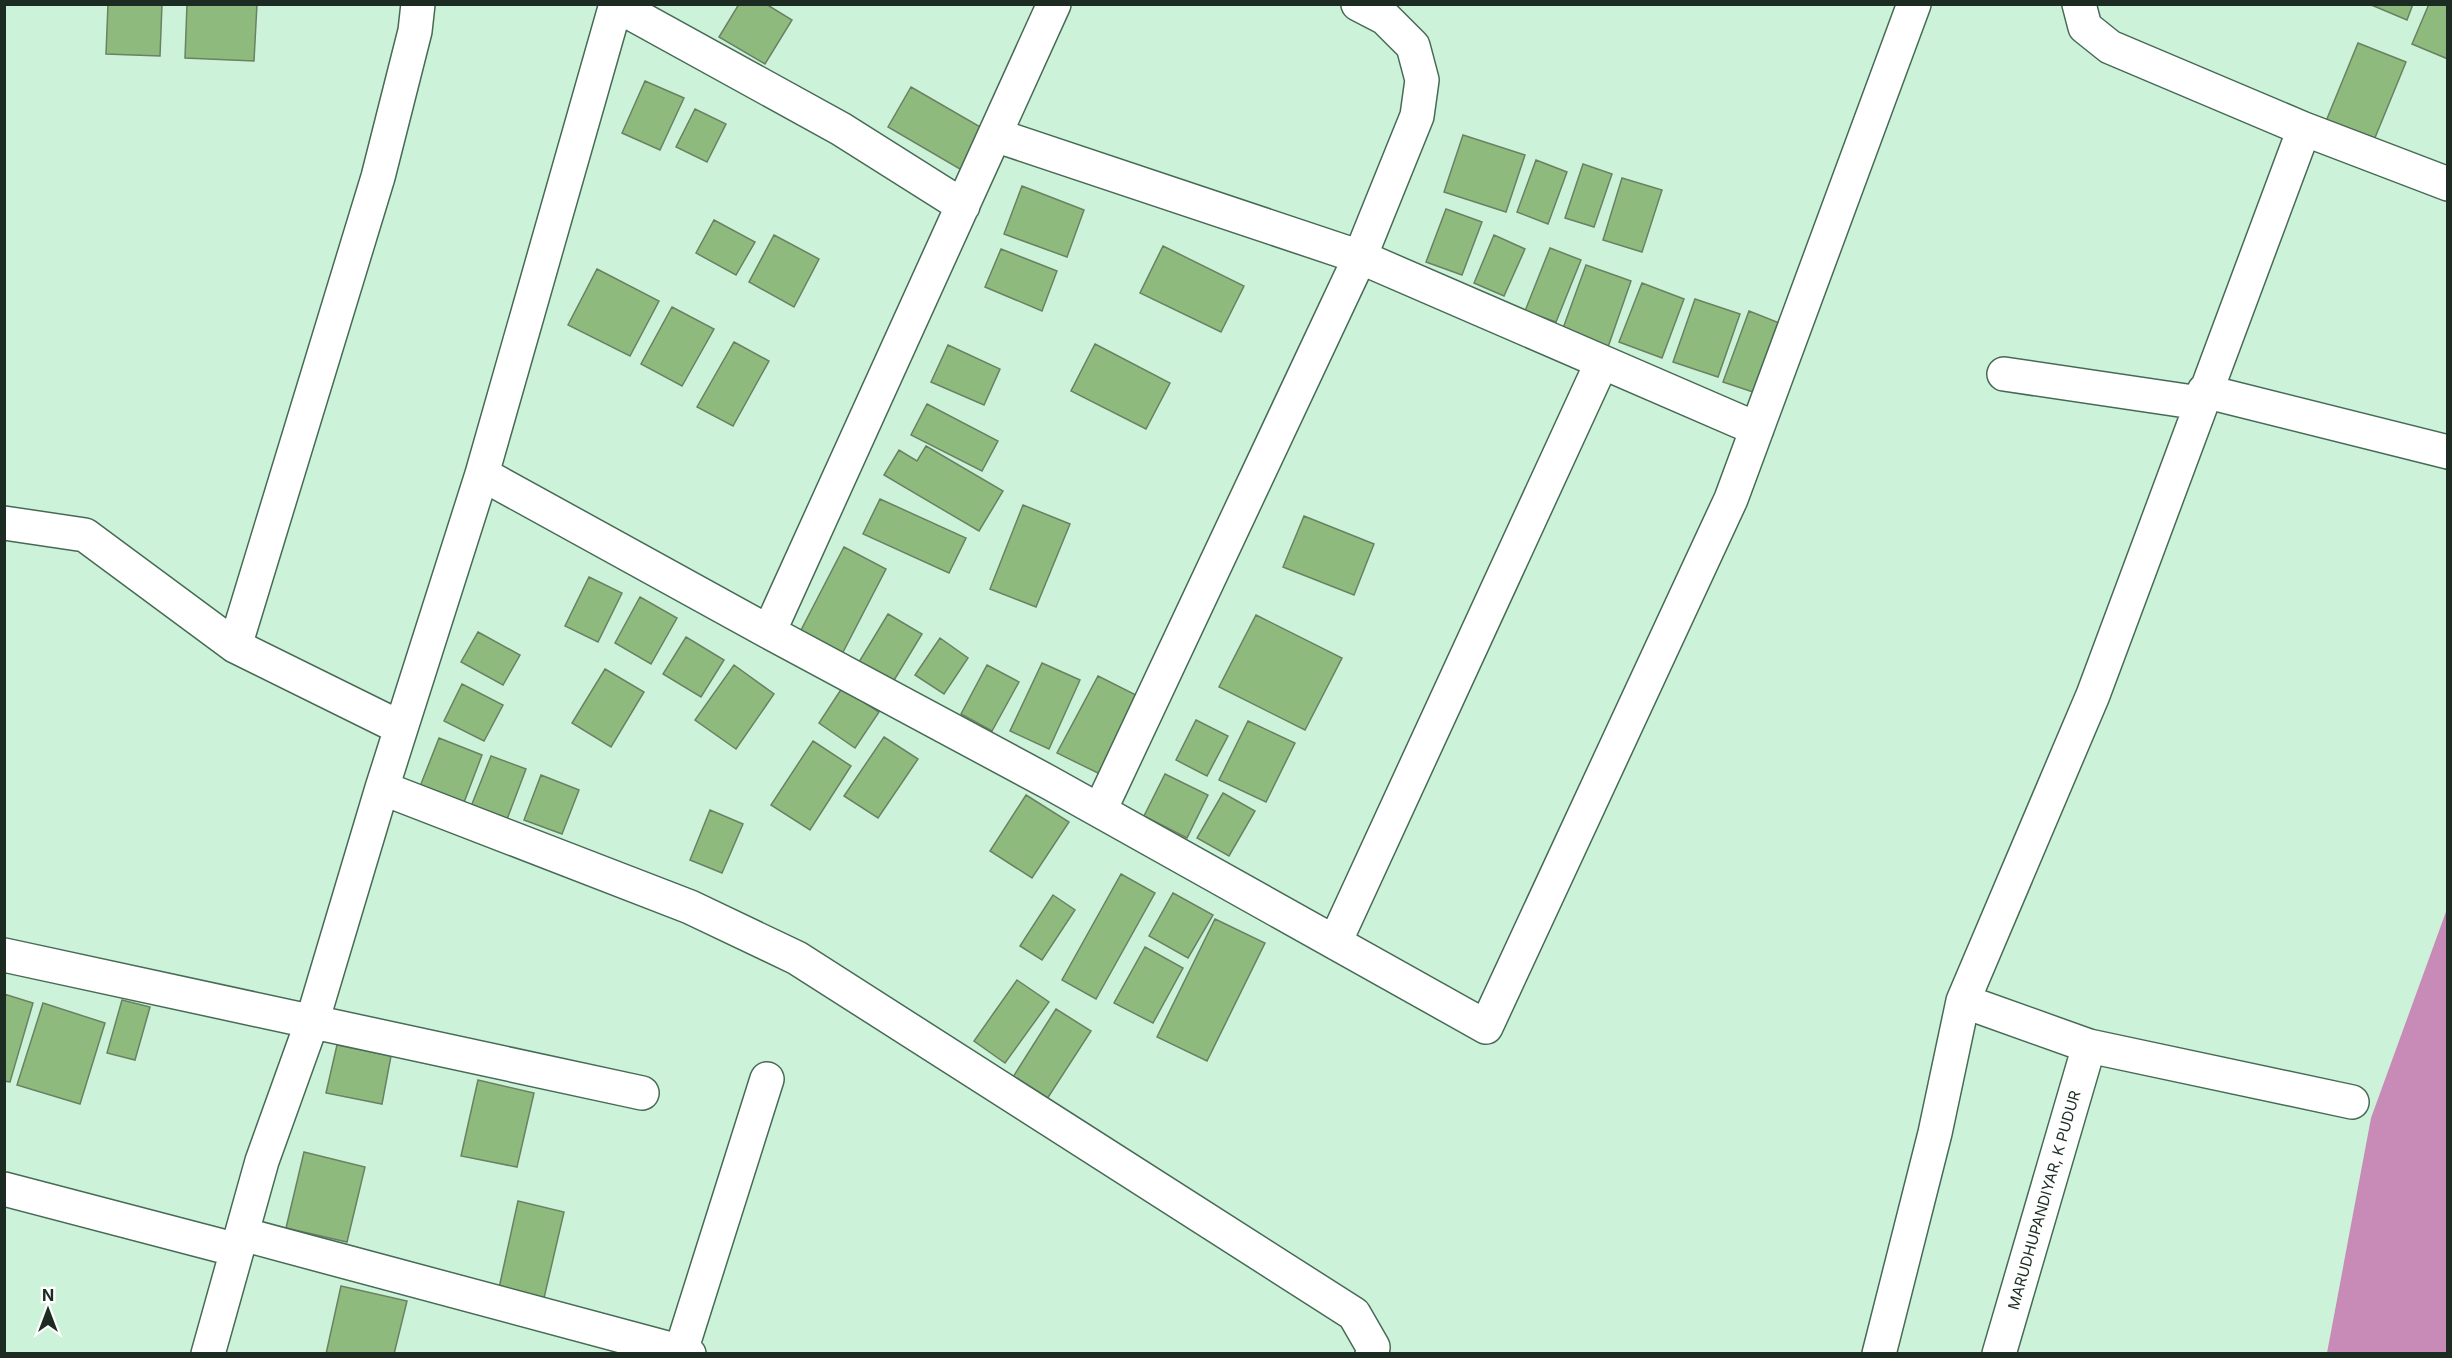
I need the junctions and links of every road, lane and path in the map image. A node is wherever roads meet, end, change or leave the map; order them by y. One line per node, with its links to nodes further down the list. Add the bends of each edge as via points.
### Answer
1 (418, 4): 20 (street, via 415,31 378,177)
2 (1054, 4): 8 (street)
3 (1358, 4): 11 (street, via 1385,18 1413,46 1422,80 1417,116)
4 (1914, 4): 15 (street)
5 (2079, 4): 7 (street, via 2085,27 2110,47)
6 (616, 5): 10 (street, via 841,129); 17 (street)
7 (2304, 129): 9 (street); 14 (street)
8 (995, 135): 10 (street); 11 (street)
9 (2448, 184)
10 (963, 206): 19 (street)
11 (1360, 257): 12 (street); 23 (street)
12 (1602, 362): 15 (street); 24 (street)
13 (2004, 374): 14 (street)
14 (2202, 398): 16 (street); 26 (street, via 2093,695)
15 (1757, 429): 24 (street, via 1731,499 1486,1027)
16 (2448, 452)
17 (482, 474): 19 (street); 21 (street)
18 (4, 523): 20 (street, via 86,535)
19 (769, 632): 23 (street)
20 (236, 646): 21 (street)
21 (401, 728): 22 (street)
22 (382, 788): 27 (street); 36 (street, via 690,907 797,958 1354,1314 1373,1347)
23 (1100, 810): 24 (street)
24 (1335, 942)
25 (4, 955): 27 (street)
26 (1963, 1001): 28 (street); 37 (street, via 1935,1133)
27 (312, 1022): 30 (street); 33 (street, via 262,1161)
28 (2089, 1046): 31 (street); 38 (street, MARUDHUPANDIYAR, K PUDUR)
29 (766, 1078): 34 (street)
30 (642, 1093)
31 (2352, 1102)
32 (4, 1189): 33 (street)
33 (240, 1242): 34 (street); 35 (street)
34 (685, 1352)
35 (208, 1353)
36 (1372, 1353)
37 (1879, 1353)
38 (1999, 1353)

